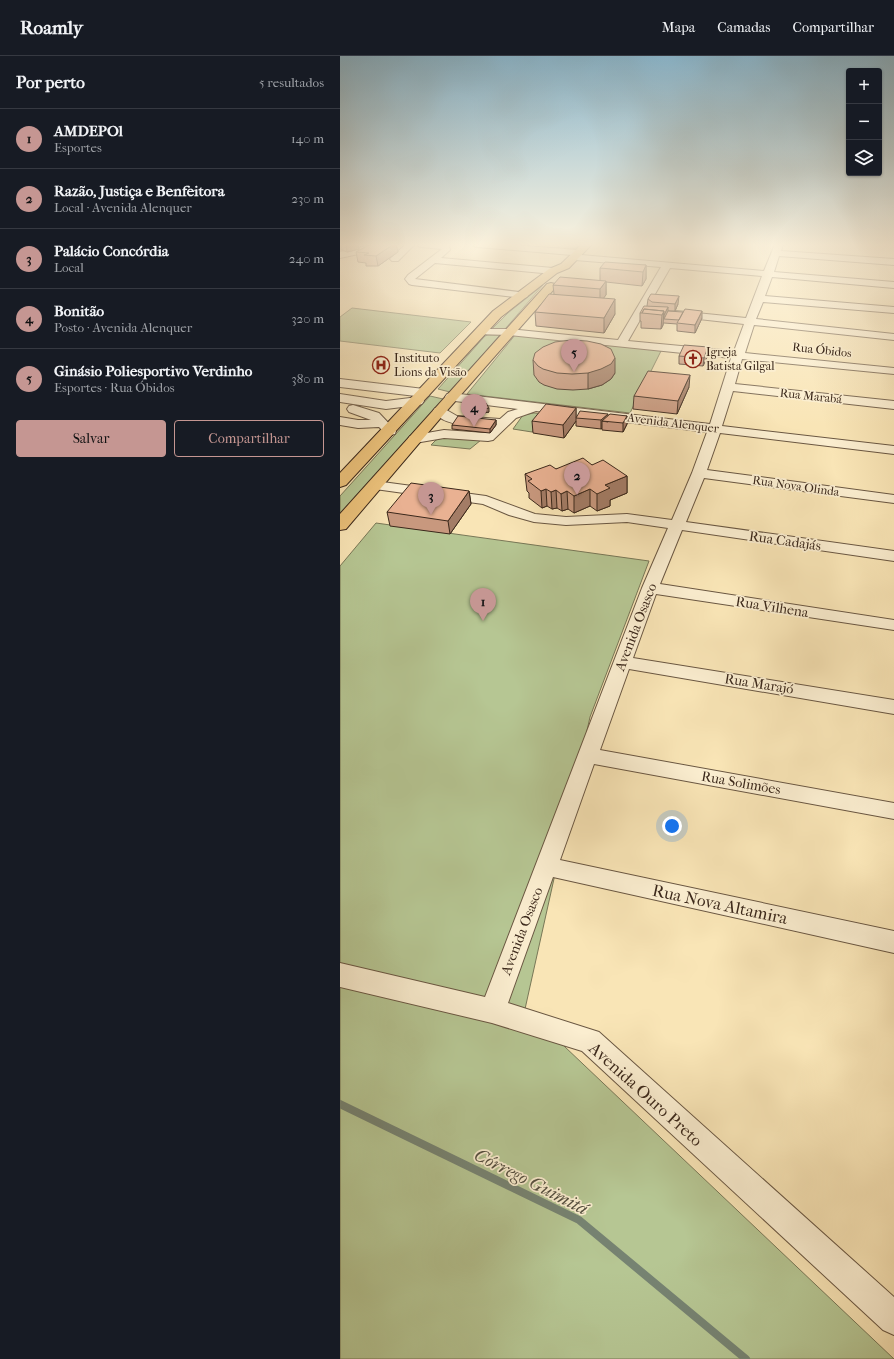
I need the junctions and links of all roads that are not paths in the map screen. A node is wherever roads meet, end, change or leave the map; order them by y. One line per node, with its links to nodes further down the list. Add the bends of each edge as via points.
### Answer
1 (510, 305): 9 (main road)
2 (534, 305): 10 (main road)
3 (644, 305): 6 (street)
4 (757, 305): 8 (street, Avenida Osasco)
5 (830, 305): 7 (street)
6 (641, 310): 8 (street); 12 (street)
7 (894, 310)
8 (750, 322): 11 (street); 13 (street, Avenida Osasco)
9 (480, 332): 10 (street, Rua Óbidos); 17 (main road)
10 (509, 332): 12 (street, Rua Óbidos); 18 (main road)
11 (894, 337)
12 (622, 342): 13 (street, Rua Óbidos)
13 (738, 355): 14 (street, Rua Óbidos); 16 (street, Avenida Osasco)
14 (894, 371)
15 (340, 382): 17 (street)
16 (727, 387): 21 (street, Rua Marabá); 29 (street, Avenida Osasco)
17 (421, 397): 19 (street, via 386,406); 28 (main road)
18 (451, 397): 20 (street, Avenida Alenquer); 24 (main road)
19 (340, 398)
20 (504, 403): 23 (street, Avenida Alenquer); 25 (street)
21 (894, 405)
22 (340, 406): 28 (street, via 375,416)
23 (535, 407): 25 (street); 29 (street, Avenida Alenquer)
24 (439, 410): 26 (street); 31 (main road)
25 (507, 419): 26 (street); 30 (street, via 488,437)
26 (454, 420): 30 (street)
27 (340, 421): 28 (street)
28 (386, 427): 34 (main road)
29 (715, 428): 32 (street, Avenida Alenquer); 33 (street, Avenida Osasco)
30 (444, 434): 31 (street)
31 (415, 439): 35 (main road)
32 (894, 450)
33 (699, 473): 36 (street, Rua Nova Olinda); 38 (street, Avenida Osasco)
34 (340, 482)
35 (375, 485): 37 (main road); 38 (street, Rua Cadajás, via 486,500 534,518 566,521 627,518)
36 (894, 499)
37 (340, 525)
38 (676, 525): 39 (street, Rua Cadajás); 40 (street, Avenida Osasco)
39 (894, 556)
40 (650, 588): 41 (street, Rua Vilhena); 42 (street, Avenida Osasco)
41 (894, 625)
42 (623, 662): 43 (street, Rua Marajó); 44 (street, Avenida Osasco)
43 (894, 707)
44 (588, 755): 45 (street, Rua Solimões); 46 (street, Avenida Osasco)
45 (894, 811)
46 (546, 866): 47 (street, Rua Nova Altamira); 49 (street, Avenida Osasco)
47 (894, 942)
48 (340, 975): 49 (street, Avenida Ouro Preto)
49 (492, 1011): 50 (street, Avenida Ouro Preto, via 590,1041)
50 (894, 1319)

